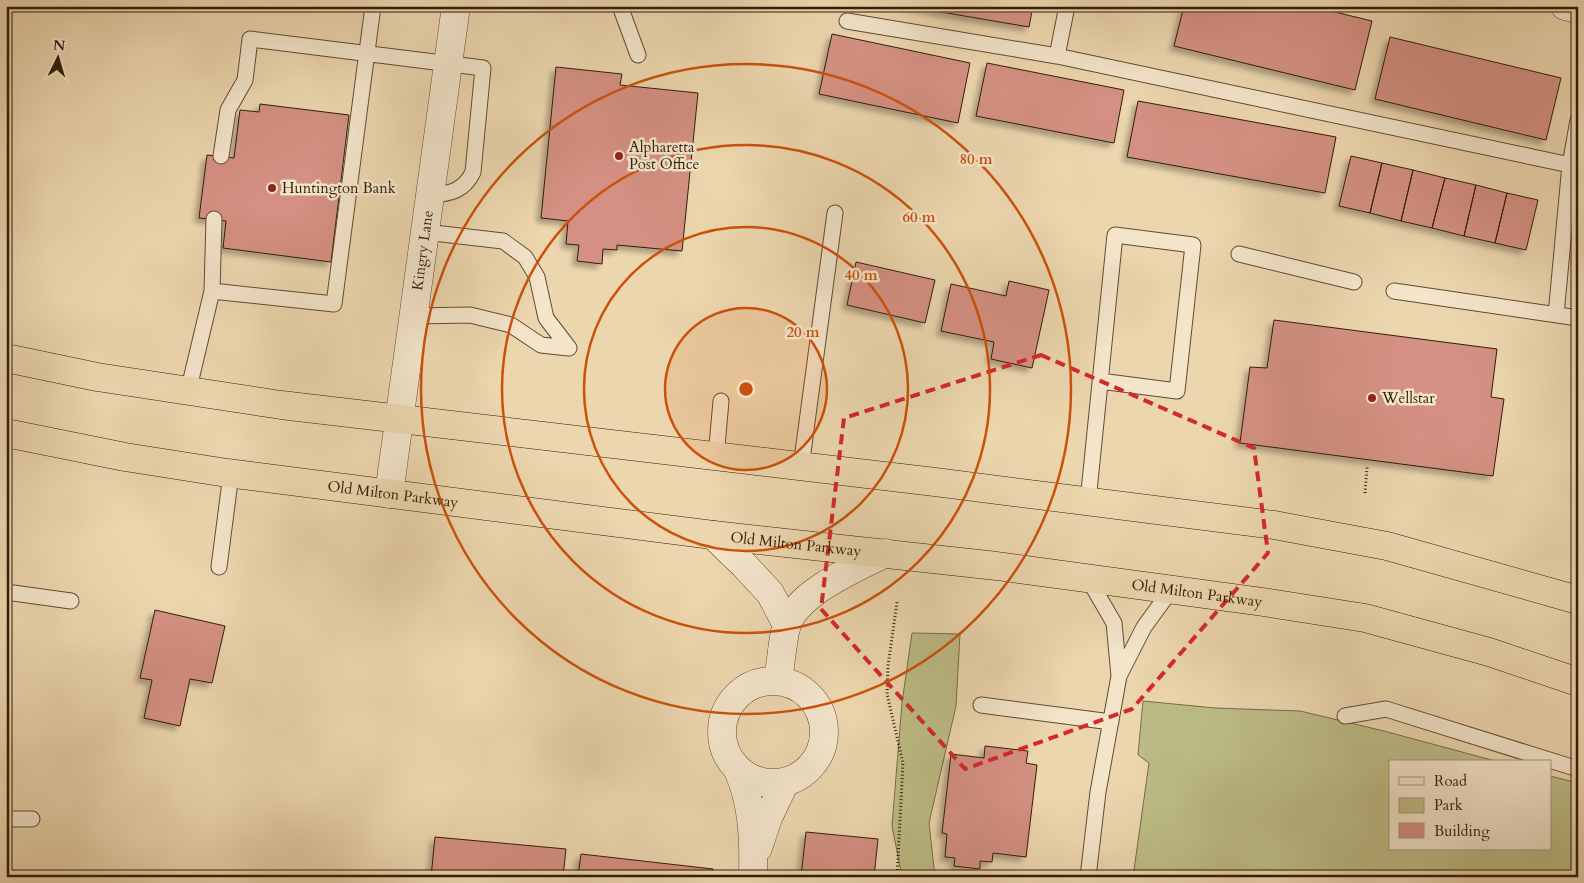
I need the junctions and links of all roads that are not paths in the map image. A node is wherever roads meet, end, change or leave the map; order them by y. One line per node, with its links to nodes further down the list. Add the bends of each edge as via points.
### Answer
1 (373, 6): 8 (lane)
2 (456, 6): 11 (street, Kingry Lane)
3 (620, 6): 9 (lane)
4 (1067, 6): 10 (lane)
5 (1565, 6): 6 (street)
6 (1578, 9)
7 (847, 20): 10 (lane)
8 (366, 54): 11 (lane); 13 (lane, via 250,39 245,80 228,110); 21 (lane, via 334,304)
9 (638, 55)
10 (1057, 56): 14 (lane)
11 (448, 64): 15 (street, Kingry Lane); 15 (lane, via 483,68 473,172 460,189)
12 (1578, 120): 14 (lane)
13 (221, 156)
14 (1570, 165): 23 (lane)
15 (430, 195): 18 (street, Kingry Lane)
16 (835, 213): 33 (lane)
17 (214, 219): 21 (lane)
18 (425, 232): 24 (street, Kingry Lane); 24 (lane, via 503,242 525,256 537,278 546,318 569,348 541,345 511,324 470,315)
19 (1239, 254): 20 (lane)
20 (1354, 282)
21 (212, 291): 28 (lane)
22 (1394, 291): 23 (lane)
23 (1556, 315): 25 (lane)
24 (414, 316): 30 (street, Kingry Lane)
25 (1578, 318)
26 (6, 358): 28 (highway)
27 (1100, 382): 27 (lane, via 1115,235 1193,245 1177,391); 36 (lane)
28 (188, 392): 30 (highway)
29 (721, 401): 32 (lane)
30 (399, 420): 32 (highway); 35 (street, Kingry Lane)
31 (6, 433): 34 (highway, Old Milton Parkway)
32 (716, 457): 33 (highway)
33 (801, 467): 36 (highway)
34 (231, 474): 35 (highway, Old Milton Parkway); 39 (lane)
35 (389, 494): 37 (highway, Old Milton Parkway)
36 (1088, 501): 43 (highway, via 1274,525 1381,545)
37 (713, 535): 38 (highway, Old Milton Parkway); 45 (street, via 770,593)
38 (886, 553): 40 (highway, Old Milton Parkway); 45 (street, via 845,573 810,596)
39 (219, 567)
40 (1089, 580): 41 (highway, Old Milton Parkway); 46 (lane, via 1114,623)
41 (1171, 590): 46 (lane, via 1144,627); 48 (highway, Old Milton Parkway, via 1365,618 1489,652)
42 (6, 592): 44 (lane)
43 (1578, 600)
44 (71, 601)
45 (786, 626): 47 (street)
46 (1119, 676): 51 (lane)
47 (778, 680): 55 (street, via 762,681 747,687 734,697 726,711 721,726 722,742 728,758); 56 (street, via 794,684 808,693 824,720 821,752 800,776)
48 (1578, 682)
49 (981, 705): 51 (lane)
50 (1345, 716): 52 (lane, via 1386,709)
51 (1111, 722): 60 (lane, via 1098,792)
52 (1549, 760)
53 (1552, 761): 54 (lane)
54 (1578, 769)
55 (738, 770): 56 (street, via 760,782); 59 (street, via 747,790 751,816)
56 (785, 782): 59 (street, via 766,823)
57 (6, 819): 58 (lane)
58 (32, 819)
59 (753, 875)
60 (1088, 877)

